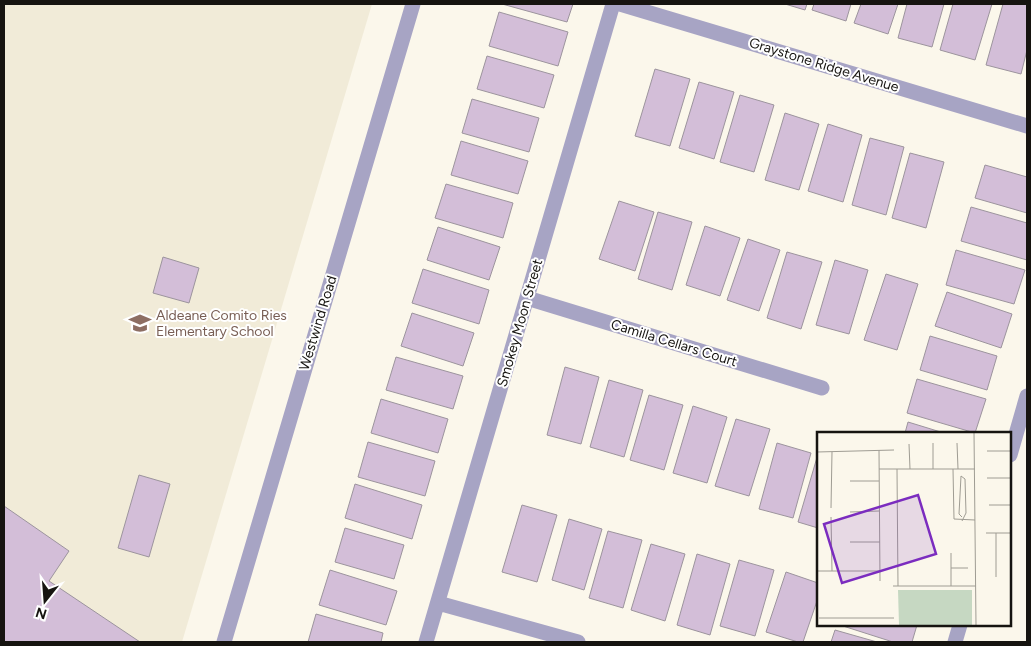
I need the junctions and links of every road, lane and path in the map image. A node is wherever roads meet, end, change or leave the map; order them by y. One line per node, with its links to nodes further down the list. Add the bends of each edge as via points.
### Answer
1 (413, 4): 11 (street, Westwind Road)
2 (613, 4): 5 (street, Smokey Moon Street)
3 (620, 4): 4 (street, Graystone Ridge Avenue)
4 (1027, 126)
5 (527, 298): 6 (street, Camilla Cellars Court); 9 (street, Smokey Moon Street)
6 (822, 388)
7 (1027, 396): 8 (street)
8 (1011, 452)
9 (438, 603): 12 (street, Smokey Moon Street); 13 (street)
10 (960, 626): 14 (street)
11 (224, 642)
12 (426, 642)
13 (578, 642)
14 (955, 642)

